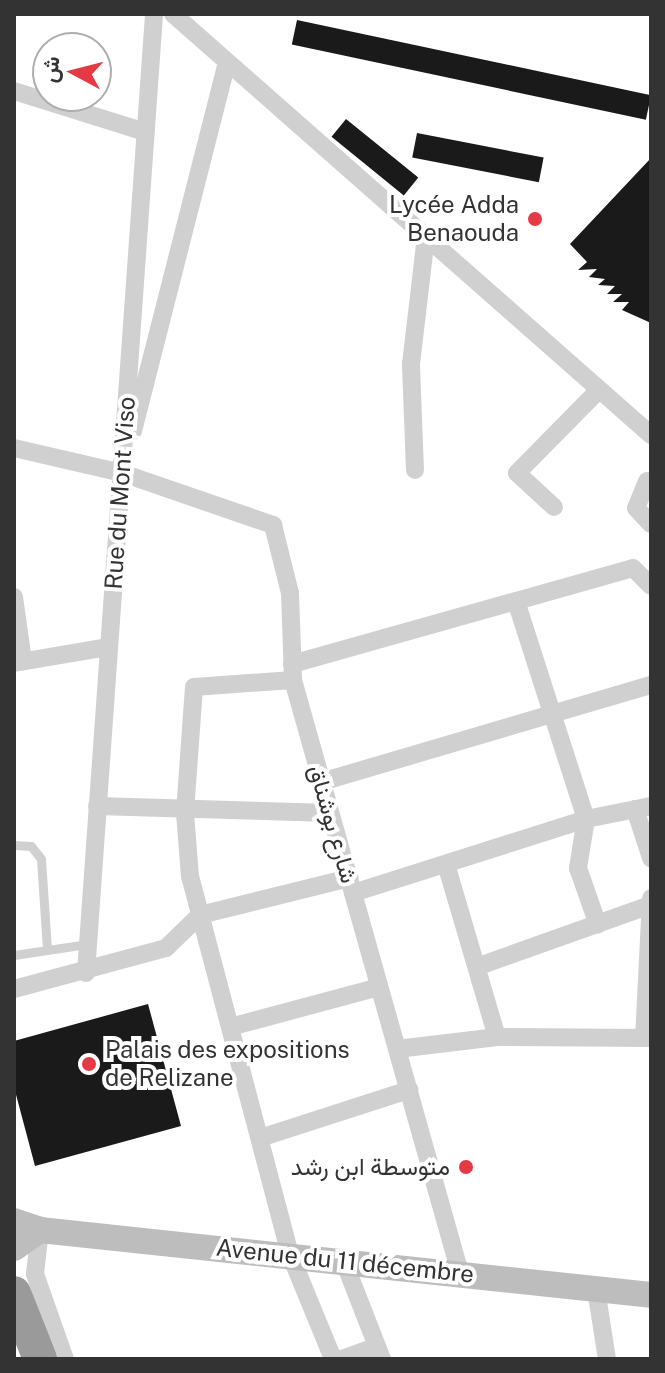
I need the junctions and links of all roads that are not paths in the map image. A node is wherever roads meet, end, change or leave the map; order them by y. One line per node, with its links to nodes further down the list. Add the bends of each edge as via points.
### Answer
1 (154, 14): 5 (street, Rue du Mont Viso)
2 (173, 14): 3 (street)
3 (226, 65): 6 (street); 11 (street)
4 (14, 91): 5 (street)
5 (146, 132): 11 (street, Rue du Mont Viso)
6 (426, 237): 7 (street); 10 (street, via 411,364)
7 (598, 391): 8 (street); 13 (street, via 517,473)
8 (651, 435)
9 (14, 448): 11 (street)
10 (415, 470)
11 (122, 473): 18 (street, Rue du Mont Viso); 20 (street, شارع بوشناق, via 273,525 290,593)
12 (647, 481): 14 (street, via 636,508)
13 (554, 507)
14 (651, 524)
15 (651, 586): 17 (street, via 633,568)
16 (14, 597): 19 (street)
17 (516, 601): 20 (street); 22 (street)
18 (109, 647): 19 (street); 24 (street, Rue du Mont Viso)
19 (18, 662)
20 (293, 672): 23 (street, شارع بوشناق); 26 (street, via 194,687)
21 (651, 685): 22 (street)
22 (550, 715): 23 (street); 28 (street)
23 (321, 782): 27 (street, شارع بوشناق)
24 (97, 806): 26 (street); 37 (street, Rue du Mont Viso)
25 (643, 808): 28 (street); 30 (street)
26 (185, 813): 27 (street); 35 (street)
27 (330, 813): 32 (street, شارع بوشناق)
28 (586, 819): 31 (street); 36 (street, via 578,868)
29 (14, 845): 38 (lane, via 31,846 41,859)
30 (651, 858)
31 (446, 864): 32 (street); 40 (street)
32 (351, 886): 35 (street); 42 (street, شارع بوشناق)
33 (651, 898): 34 (street)
34 (650, 905): 36 (street); 46 (street)
35 (200, 915): 41 (street, via 166,948); 44 (street)
36 (598, 925): 40 (street)
37 (88, 944): 38 (lane); 41 (street, Rue du Mont Viso)
38 (47, 950): 39 (lane)
39 (14, 955)
40 (479, 966): 45 (street)
41 (86, 973): 43 (street)
42 (379, 987): 44 (street); 47 (street, شارع بوشناق)
43 (14, 989)
44 (230, 1027): 49 (street)
45 (497, 1037): 46 (street); 47 (street)
46 (648, 1038)
47 (397, 1049): 48 (street, شارع بوشناق)
48 (409, 1090): 49 (street); 55 (street, شارع بوشناق)
49 (260, 1138): 53 (street)
50 (14, 1221): 51 (street, Avenue du 11 décembre)
51 (40, 1230): 52 (street); 53 (street, Avenue du 11 décembre); 61 (street, via 35,1274)
52 (14, 1248)
53 (290, 1254): 54 (street, Avenue du 11 décembre); 62 (street)
54 (343, 1259): 55 (street, Avenue du 11 décembre); 59 (street)
55 (460, 1273): 56 (street, Avenue du 11 décembre)
56 (596, 1289): 58 (street, Avenue du 11 décembre); 64 (street)
57 (14, 1293): 60 (highway)
58 (651, 1295)
59 (379, 1352): 63 (street)
60 (40, 1359)
61 (64, 1359)
62 (333, 1359)
63 (342, 1359)
64 (607, 1359)

